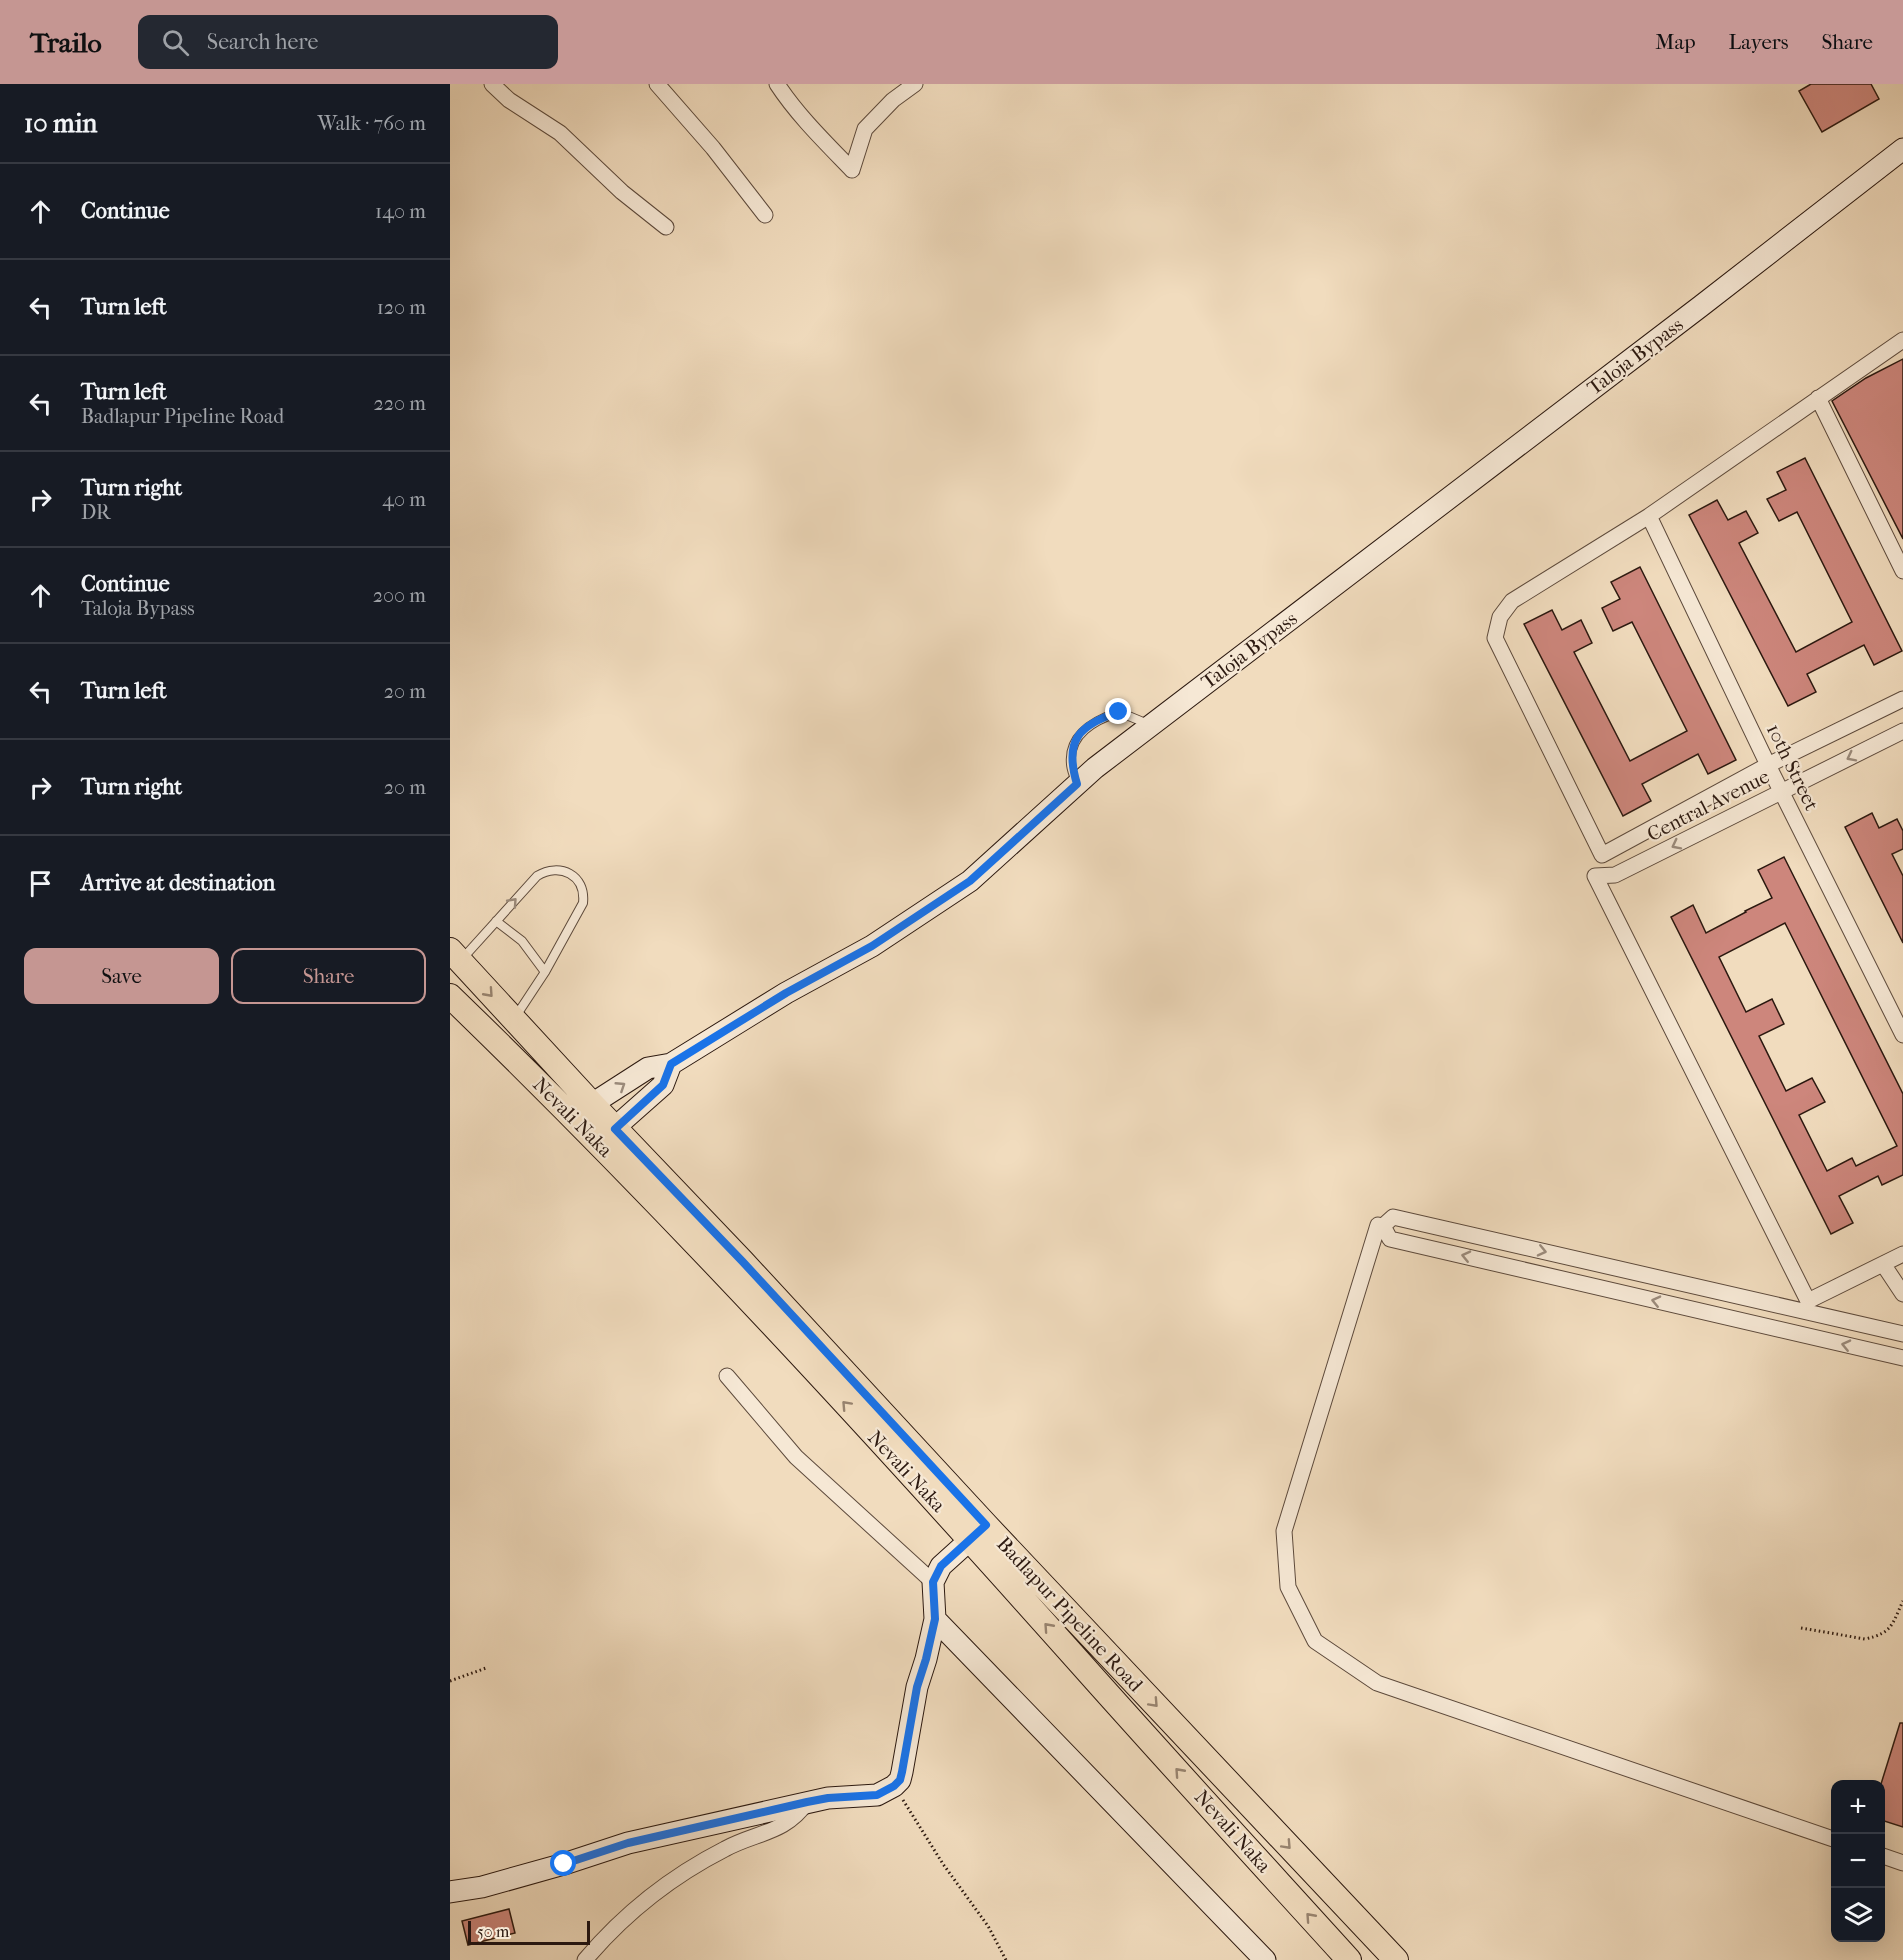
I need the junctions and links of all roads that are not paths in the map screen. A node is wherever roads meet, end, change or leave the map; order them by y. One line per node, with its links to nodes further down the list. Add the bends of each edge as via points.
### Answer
1 (492, 84): 7 (street, via 560,134)
2 (657, 84): 6 (street)
3 (777, 84): 4 (street, via 852,170 865,129 892,100)
4 (915, 84)
5 (1903, 149): 13 (main road, Taloja Bypass)
6 (765, 215)
7 (666, 227)
8 (1903, 340): 9 (street)
9 (1818, 398): 10 (street); 11 (street)
10 (1648, 516): 15 (street, 10th Street); 18 (street, via 1512,601 1500,617 1495,638)
11 (1903, 571)
12 (1903, 699): 15 (street, Central Avenue)
13 (1150, 725): 16 (main road, Taloja Bypass); 16 (lane, via 1119,712 1087,726 1074,742 1071,764)
14 (1903, 731): 17 (street, Central Avenue, one-way to 17)
15 (1768, 765): 17 (street, 10th Street); 18 (street, Central Avenue)
16 (1077, 784): 26 (main road, Taloja Bypass, via 970,881 872,946 786,993)
17 (1782, 792): 19 (street, Central Avenue, one-way to 19, via 1615,875); 25 (street, 10th Street)
18 (1602, 855): 19 (street)
19 (1595, 876): 31 (street, via 1808,1301)
20 (496, 921): 21 (lane); 22 (lane, via 522,941); 22 (lane, one-way to 22, via 546,870 561,870 575,879 584,893 583,903)
21 (455, 955): 24 (main road, one-way to 24)
22 (545, 972): 24 (lane)
23 (450, 996): 27 (main road, Nevali Naka)
24 (513, 1019): 27 (main road)
25 (1903, 1035)
26 (671, 1064): 27 (main road, Taloja Bypass, one-way to 26, via 648,1068); 28 (main road, via 663,1085)
27 (584, 1112): 28 (main road, Nevali Naka)
28 (607, 1136): 36 (main road, Nevali Naka, via 727,1275)
29 (1383, 1226): 33 (street, one-way to 33, via 1393,1217); 34 (street, one-way to 29, via 1390,1239); 40 (street, via 1378,1225 1284,1531 1288,1587 1315,1641 1377,1683)
30 (1903, 1254): 31 (street)
31 (1883, 1264): 32 (street)
32 (1903, 1294)
33 (1903, 1334)
34 (1903, 1358)
35 (727, 1376): 37 (street, via 796,1457)
36 (979, 1532): 37 (main road, via 941,1566); 46 (main road, Nevali Naka, one-way to 36); 47 (main road, Badlapur Pipeline Road, one-way to 47)
37 (933, 1582): 38 (main road)
38 (935, 1619): 39 (main road, via 917,1687 900,1780 877,1795); 45 (main road)
39 (807, 1802): 43 (main road, via 628,1843 482,1887); 44 (street, via 798,1815 779,1828 726,1848 658,1890)
40 (1831, 1838)
41 (1885, 1856): 42 (street)
42 (1903, 1863)
43 (450, 1892)
44 (585, 1960)
45 (1265, 1960)
46 (1349, 1960)
47 (1396, 1960)

